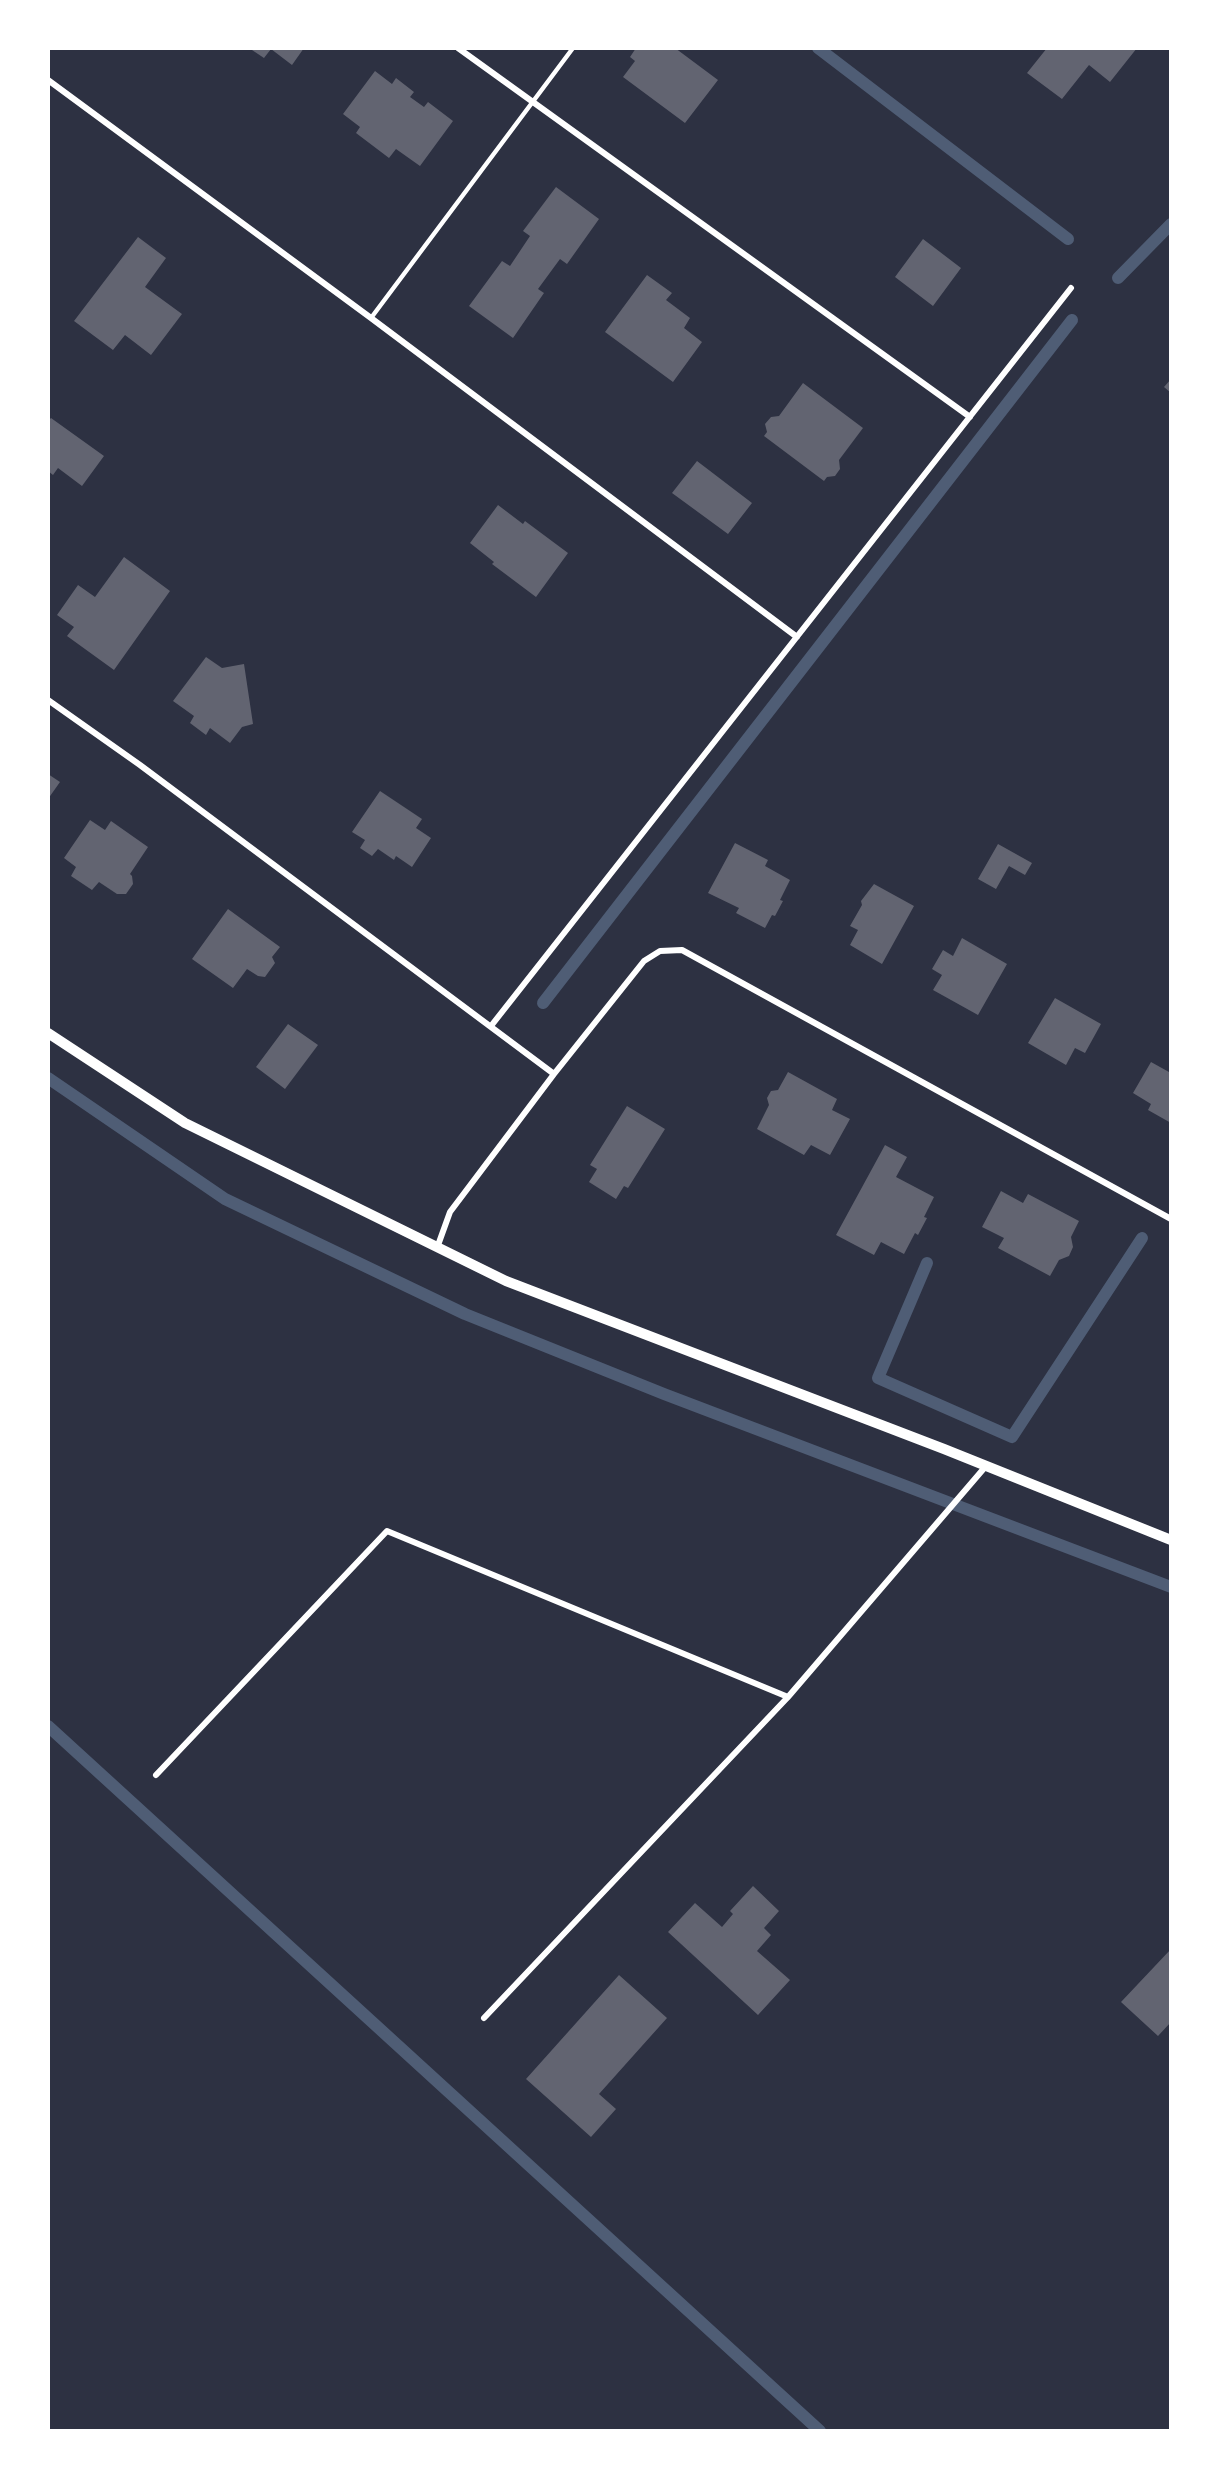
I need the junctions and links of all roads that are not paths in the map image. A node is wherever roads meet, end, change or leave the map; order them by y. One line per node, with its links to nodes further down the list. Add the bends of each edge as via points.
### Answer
1 (458, 48): 4 (street)
2 (573, 48): 4 (lane)
3 (48, 80): 6 (street)
4 (532, 102): 6 (lane); 7 (street)
5 (1071, 288): 7 (street)
6 (371, 318): 8 (street)
7 (969, 417): 8 (street)
8 (797, 637): 10 (street)
9 (48, 700): 10 (street)
10 (491, 1026): 12 (street)
11 (48, 1034): 14 (street, via 185,1123)
12 (554, 1074): 13 (street, via 644,961 660,951 682,950); 14 (street, via 450,1212)
13 (1171, 1219)
14 (438, 1248): 15 (street, via 506,1281)
15 (986, 1466): 16 (street); 17 (street)
16 (1171, 1540)
17 (788, 1696): 18 (street, via 387,1531); 19 (street)
18 (156, 1775)
19 (484, 2018)

